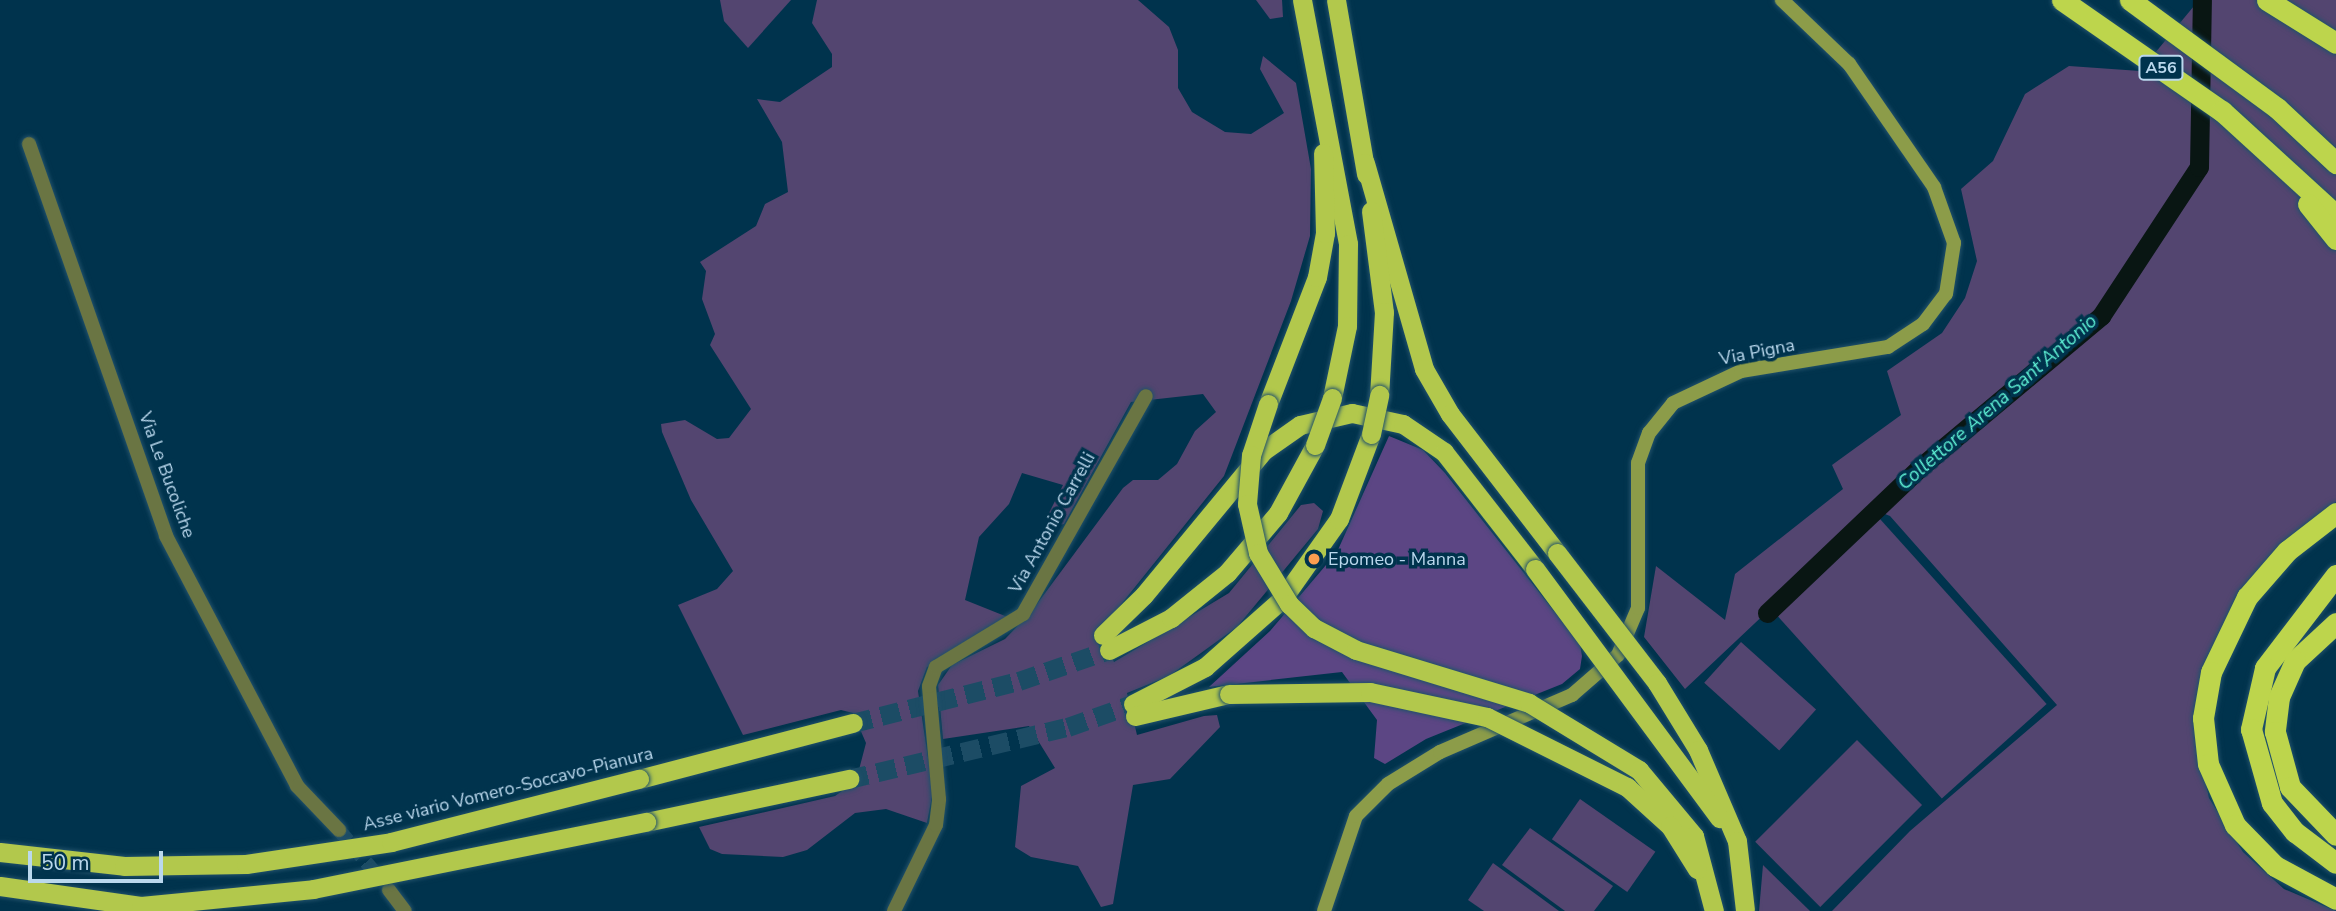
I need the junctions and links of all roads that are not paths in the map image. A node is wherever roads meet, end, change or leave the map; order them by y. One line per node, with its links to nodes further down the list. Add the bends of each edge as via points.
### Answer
1 (1302, 0): 10 (highway)
2 (1336, 0): 11 (highway, via 1335,24)
3 (1783, 0): 31 (main road, Via Pigna, via 1849,64 1934,187 1954,243 1946,294 1923,324 1888,347 1724,376 1690,392 1659,417 1637,463 1638,608 1630,639 1572,695 1440,752 1388,784 1356,816)
4 (2062, 0): 8 (highway, A56)
5 (2130, 0): 12 (highway, A56)
6 (2267, 0): 7 (highway)
7 (2336, 43)
8 (2256, 140): 13 (highway, A56); 14 (highway)
9 (29, 144): 21 (street, Via Le Bucoliche, via 166,536 298,786)
10 (1328, 150): 28 (highway, bridge, via 1349,280 1344,351 1332,398 1315,445 1279,513 1227,573 1171,618 1106,643 1263,451 1300,425 1352,413 1403,424 1432,442 1535,569 1708,799 1726,833); 33 (highway, bridge, via 1317,277 1251,455 1248,512 1261,559 1289,604 1314,628 1356,650 1529,703 1618,755 1657,785 1684,818 1706,864)
11 (1364, 160): 28 (highway, bridge, via 1424,369 1457,424 1657,682 1698,750 1737,841); 32 (highway, bridge, via 1384,312 1379,395 1371,434 1339,519 1283,598 1205,667 1134,710 1229,694 1370,692 1459,709 1539,738 1604,772 1657,811 1693,860)
12 (2336, 160)
13 (2336, 215)
14 (2336, 239)
15 (1146, 396): 30 (street, Via Antonio Carrelli, via 1023,614 936,667 929,686 939,799 936,824)
16 (2336, 513): 27 (highway, via 2287,551 2248,597 2211,672 2203,718 2208,764 2235,825 2275,866)
17 (2331, 581): 24 (highway, via 2265,668 2251,729 2272,803 2294,832)
18 (2336, 623): 22 (highway, via 2295,661 2279,696 2275,732 2290,787)
19 (853, 723): 23 (highway, Asse viario Vomero-Soccavo-Pianura, bridge, via 391,842 246,864 124,866)
20 (849, 779): 25 (highway, bridge, via 313,889 141,906)
21 (339, 830)
22 (2336, 835)
23 (0, 852)
24 (2336, 863)
25 (0, 886)
26 (389, 890): 29 (street)
27 (2336, 899)
28 (1744, 910)
29 (405, 911)
30 (894, 911)
31 (1324, 911)
32 (1709, 911)
33 (1714, 911)

